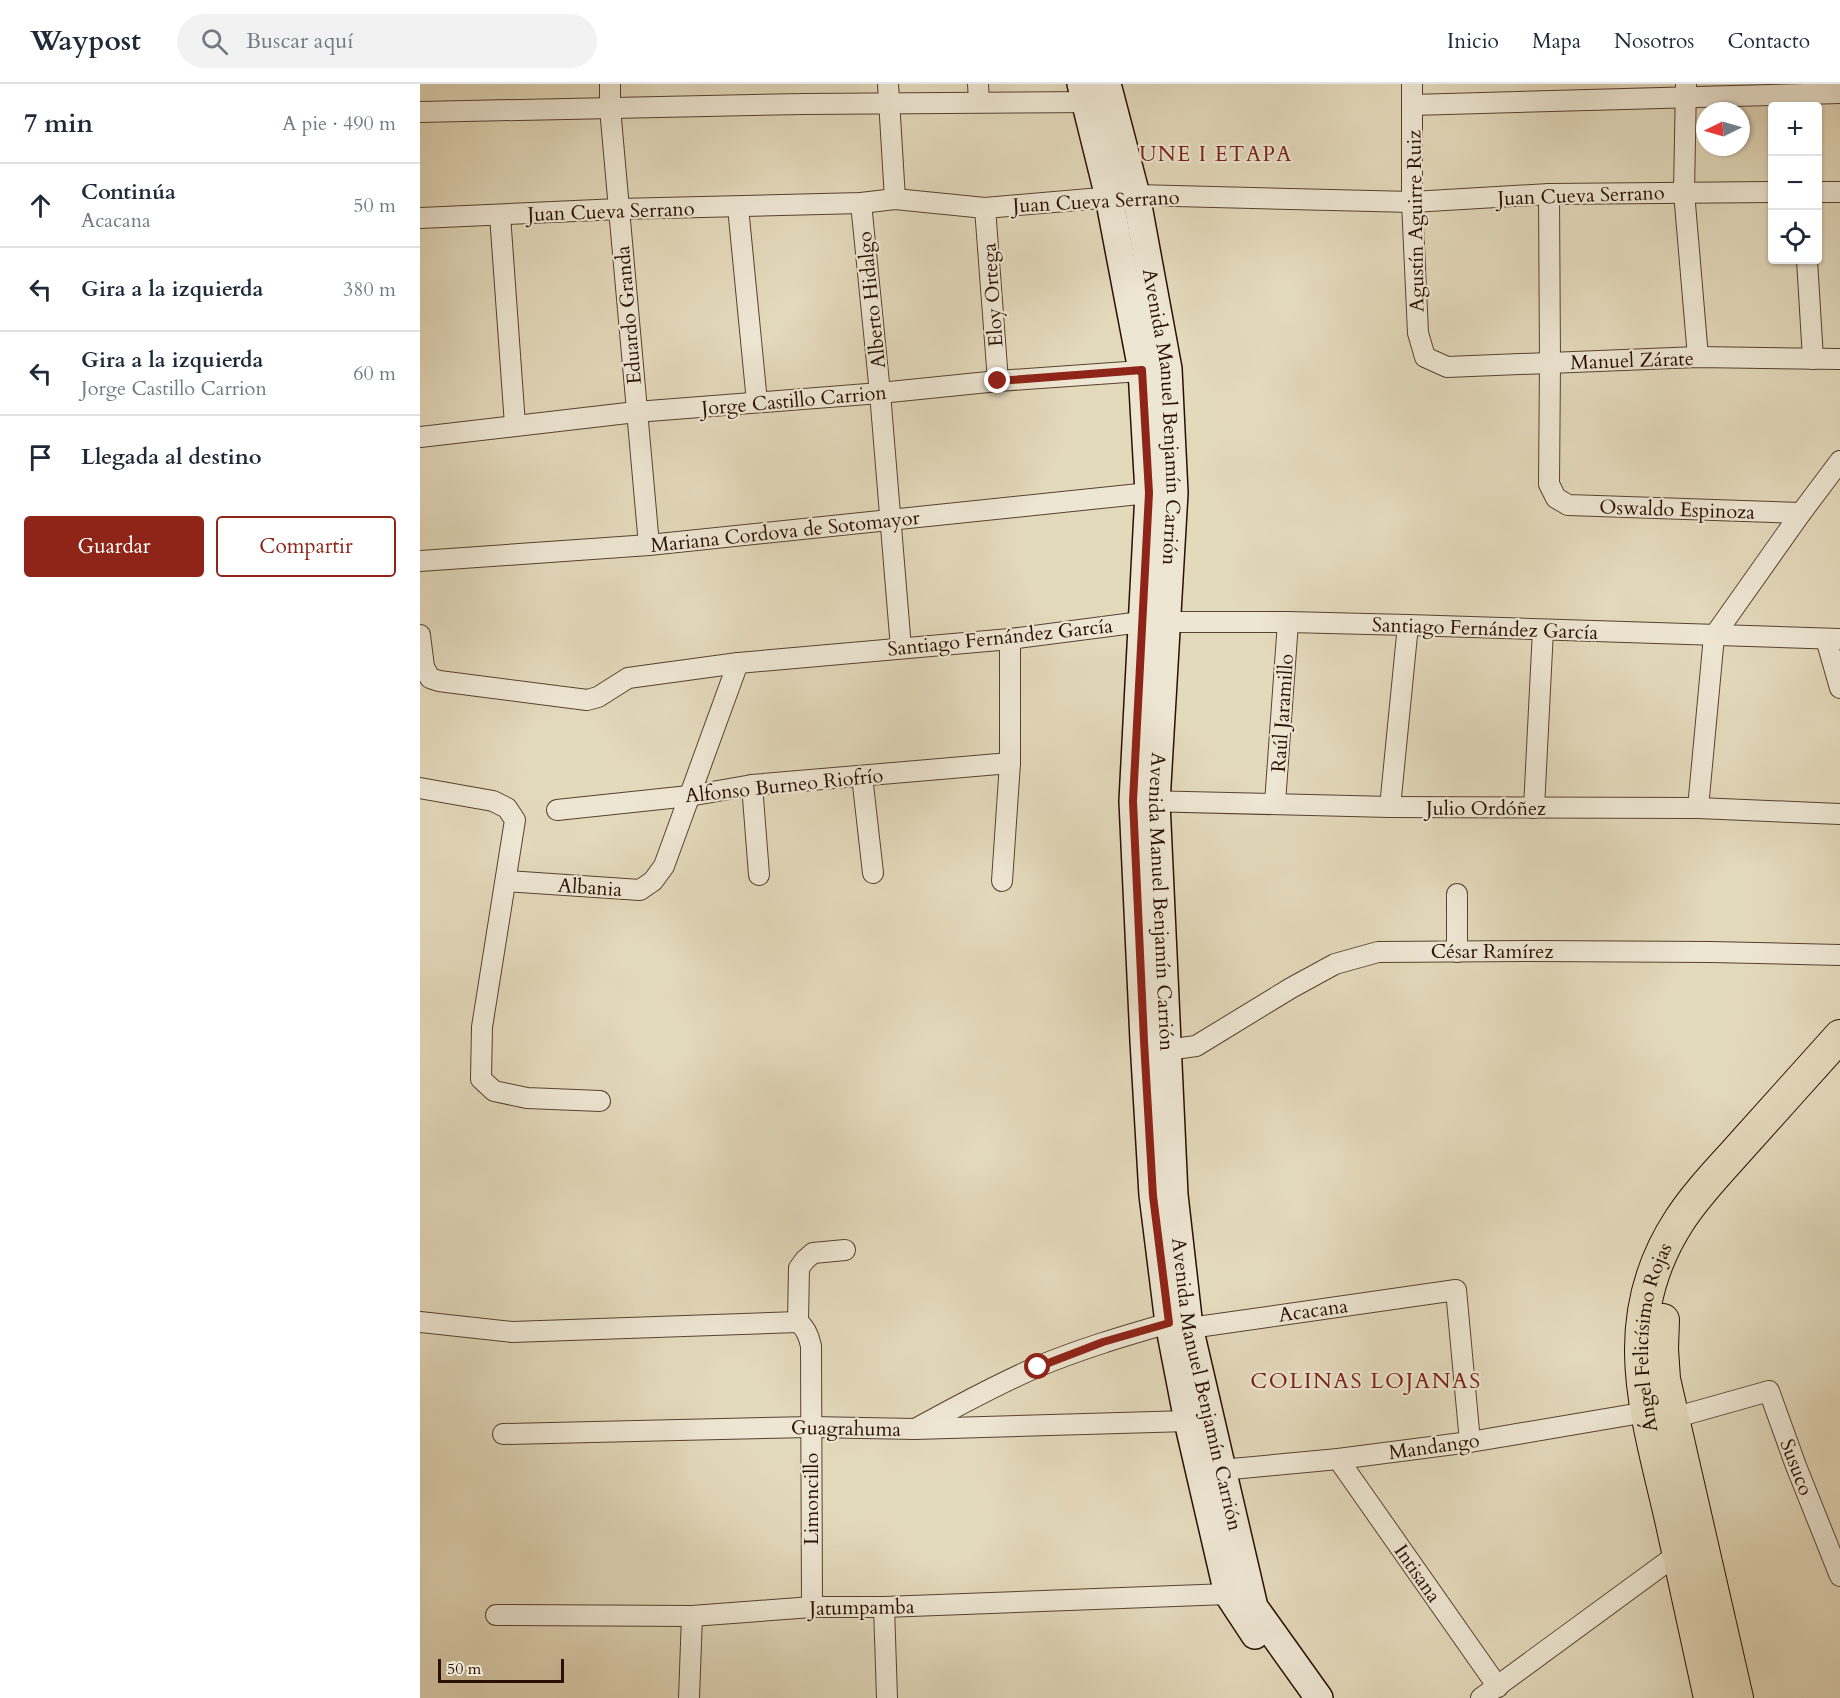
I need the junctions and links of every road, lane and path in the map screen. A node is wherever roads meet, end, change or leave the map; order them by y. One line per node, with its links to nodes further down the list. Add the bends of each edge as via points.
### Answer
1 (609, 84): 9 (street, Eduardo Granda)
2 (1412, 84): 8 (street, Agustín Aguirre Ruiz)
3 (1686, 91): 6 (street); 8 (street); 11 (street)
4 (979, 93): 5 (street); 7 (street)
5 (1097, 93): 16 (main road, Avenida Manuel Benjamín Carrión); 17 (main road, Avenida Manuel Benjamín Carrión)
6 (1840, 93)
7 (888, 94): 9 (street); 18 (street)
8 (1413, 105): 19 (street, Agustín Aguirre Ruiz)
9 (610, 108): 10 (street); 23 (street, Eduardo Granda)
10 (420, 112)
11 (1684, 192): 12 (street, Juan Cueva Serrano); 15 (street, Juan Cueva Serrano); 28 (street)
12 (1768, 192)
13 (1822, 192): 14 (street)
14 (1840, 192)
15 (1548, 194): 19 (street, Juan Cueva Serrano); 31 (street)
16 (1136, 195): 17 (street, Juan Cueva Serrano); 19 (street, Juan Cueva Serrano); 32 (main road, Avenida Manuel Benjamín Carrión)
17 (1109, 197): 22 (street, Juan Cueva Serrano); 32 (main road, Avenida Manuel Benjamín Carrión)
18 (895, 199): 20 (street, Juan Cueva Serrano); 22 (street, Juan Cueva Serrano)
19 (1412, 202): 27 (street, Agustín Aguirre Ruiz, via 1418,333)
20 (861, 203): 21 (street, Juan Cueva Serrano); 34 (street, Alberto Hidalgo)
21 (738, 207): 23 (street, Juan Cueva Serrano); 35 (street)
22 (986, 208): 33 (street, Eloy Ortega)
23 (619, 209): 24 (street, Juan Cueva Serrano); 36 (street, Eduardo Granda)
24 (500, 215): 25 (street, Juan Cueva Serrano); 37 (street)
25 (420, 218)
26 (1807, 264): 29 (street)
27 (1425, 357): 31 (street, Manuel Zárate, via 1447,367)
28 (1698, 357): 29 (street, Manuel Zárate); 31 (street, Manuel Zárate)
29 (1813, 359): 30 (street, Manuel Zárate)
30 (1840, 359)
31 (1550, 363): 41 (street, Oswaldo Espinoza, via 1549,484 1556,498 1568,505)
32 (1155, 370): 33 (street, Jorge Castillo Carrion); 40 (main road, Avenida Manuel Benjamín Carrión); 45 (main road, Avenida Manuel Benjamín Carrión, via 1174,493)
33 (998, 381): 34 (street, Jorge Castillo Carrion)
34 (880, 393): 35 (street, Jorge Castillo Carrion); 42 (street, Alberto Hidalgo)
35 (757, 402): 36 (street, Jorge Castillo Carrion)
36 (636, 412): 37 (street, Jorge Castillo Carrion); 43 (street, Eduardo Granda)
37 (515, 425): 38 (street, Jorge Castillo Carrion)
38 (420, 437)
39 (1840, 461): 41 (street)
40 (1149, 493): 42 (street, Mariana Cordova de Sotomayor); 45 (main road, Avenida Manuel Benjamín Carrión)
41 (1801, 513): 50 (street)
42 (890, 520): 43 (street, Mariana Cordova de Sotomayor); 53 (street, Alberto Hidalgo)
43 (649, 545): 44 (street, Mariana Cordova de Sotomayor)
44 (420, 561)
45 (1154, 622): 46 (street, Santiago Fernández García); 51 (street, Santiago Fernández García); 61 (main road, Avenida Manuel Benjamín Carrión)
46 (1288, 622): 47 (street, Santiago Fernández García); 62 (street, Raúl Jaramillo)
47 (1408, 625): 48 (street, Santiago Fernández García); 63 (street)
48 (1543, 630): 50 (street, Santiago Fernández García); 64 (street)
49 (420, 634): 54 (street, Santiago Fernández García, via 424,667 430,678 587,700 628,678)
50 (1714, 636): 52 (street, Santiago Fernández García); 65 (street)
51 (1010, 639): 53 (street, Santiago Fernández García); 56 (street)
52 (1833, 639): 55 (street)
53 (901, 648): 54 (street, Santiago Fernández García)
54 (738, 663): 60 (street, Albania)
55 (1840, 688)
56 (1010, 762): 57 (street, Alfonso Burneo Riofrío); 71 (street)
57 (862, 776): 58 (street, Alfonso Burneo Riofrío); 68 (street)
58 (752, 785): 60 (street, Alfonso Burneo Riofrío); 69 (street)
59 (420, 788): 70 (street, via 493,801 507,808 515,820)
60 (690, 796): 66 (street, Alfonso Burneo Riofrío); 70 (street, Albania, via 664,866 640,890)
61 (1144, 801): 62 (street, Julio Ordóñez); 76 (main road, Avenida Manuel Benjamín Carrión); 82 (main road, Avenida Manuel Benjamín Carrión, via 1144,1041 1153,1196)
62 (1275, 803): 63 (street, Julio Ordóñez)
63 (1390, 807): 64 (street, Julio Ordóñez)
64 (1534, 808): 65 (street, Julio Ordóñez)
65 (1698, 808): 67 (street, Julio Ordóñez)
66 (557, 810)
67 (1840, 814)
68 (873, 873)
69 (759, 875)
70 (506, 880): 78 (street, via 482,1027 481,1079 494,1091 527,1098)
71 (1002, 881)
72 (1457, 894): 73 (street)
73 (1457, 952): 74 (street, César Ramírez); 76 (street, César Ramírez, via 1378,952 1335,964 1196,1046)
74 (1840, 955)
75 (1840, 1035): 84 (highway, Ángel Felicísimo Rojas, via 1710,1181 1662,1251 1646,1294 1641,1323 1641,1370)
76 (1167, 1050): 82 (main road, Avenida Manuel Benjamín Carrión)
77 (1840, 1066): 84 (highway, Ángel Felicísimo Rojas, via 1725,1191 1681,1259 1667,1299)
78 (600, 1101)
79 (845, 1250): 81 (street, Limoncillo, via 813,1253 799,1268)
80 (420, 1322): 81 (street, via 512,1332)
81 (798, 1322): 86 (street, Limoncillo, via 811,1346)
82 (1176, 1327): 85 (main road, Avenida Manuel Benjamín Carrión); 87 (street, Acacana, via 1103,1342 1038,1367); 89 (street, Acacana, via 1456,1290); 91 (main road, Avenida Manuel Benjamín Carrión)
83 (1769, 1391): 84 (street, Mandango); 93 (street, Susuco)
84 (1660, 1415): 89 (street, Mandango); 92 (highway, Ángel Felicísimo Rojas); 106 (highway, Ángel Felicísimo Rojas)
85 (1188, 1421): 87 (street, Guagrahuma); 94 (main road, Avenida Manuel Benjamín Carrión)
86 (811, 1427): 87 (street, Guagrahuma); 88 (street, Guagrahuma); 95 (street, Limoncillo)
87 (915, 1429)
88 (503, 1434)
89 (1470, 1442): 90 (street, Mandango)
90 (1338, 1459): 91 (street, Mandango); 99 (street, Intisana)
91 (1221, 1470): 103 (main road, Avenida Manuel Benjamín Carrión, via 1254,1607)
92 (1679, 1553): 99 (street); 105 (highway, Ángel Felicísimo Rojas)
93 (1840, 1576)
94 (1228, 1594): 96 (street, Jatumpamba); 102 (main road, Avenida Manuel Benjamín Carrión)
95 (812, 1607): 96 (street, Jatumpamba); 98 (street, Jatumpamba)
96 (884, 1607): 101 (street)
97 (496, 1615): 98 (street, Jatumpamba)
98 (692, 1616): 100 (street)
99 (1498, 1687): 104 (street)
100 (689, 1698)
101 (886, 1698)
102 (1298, 1698)
103 (1319, 1698)
104 (1481, 1698)
105 (1710, 1698)
106 (1737, 1698)

